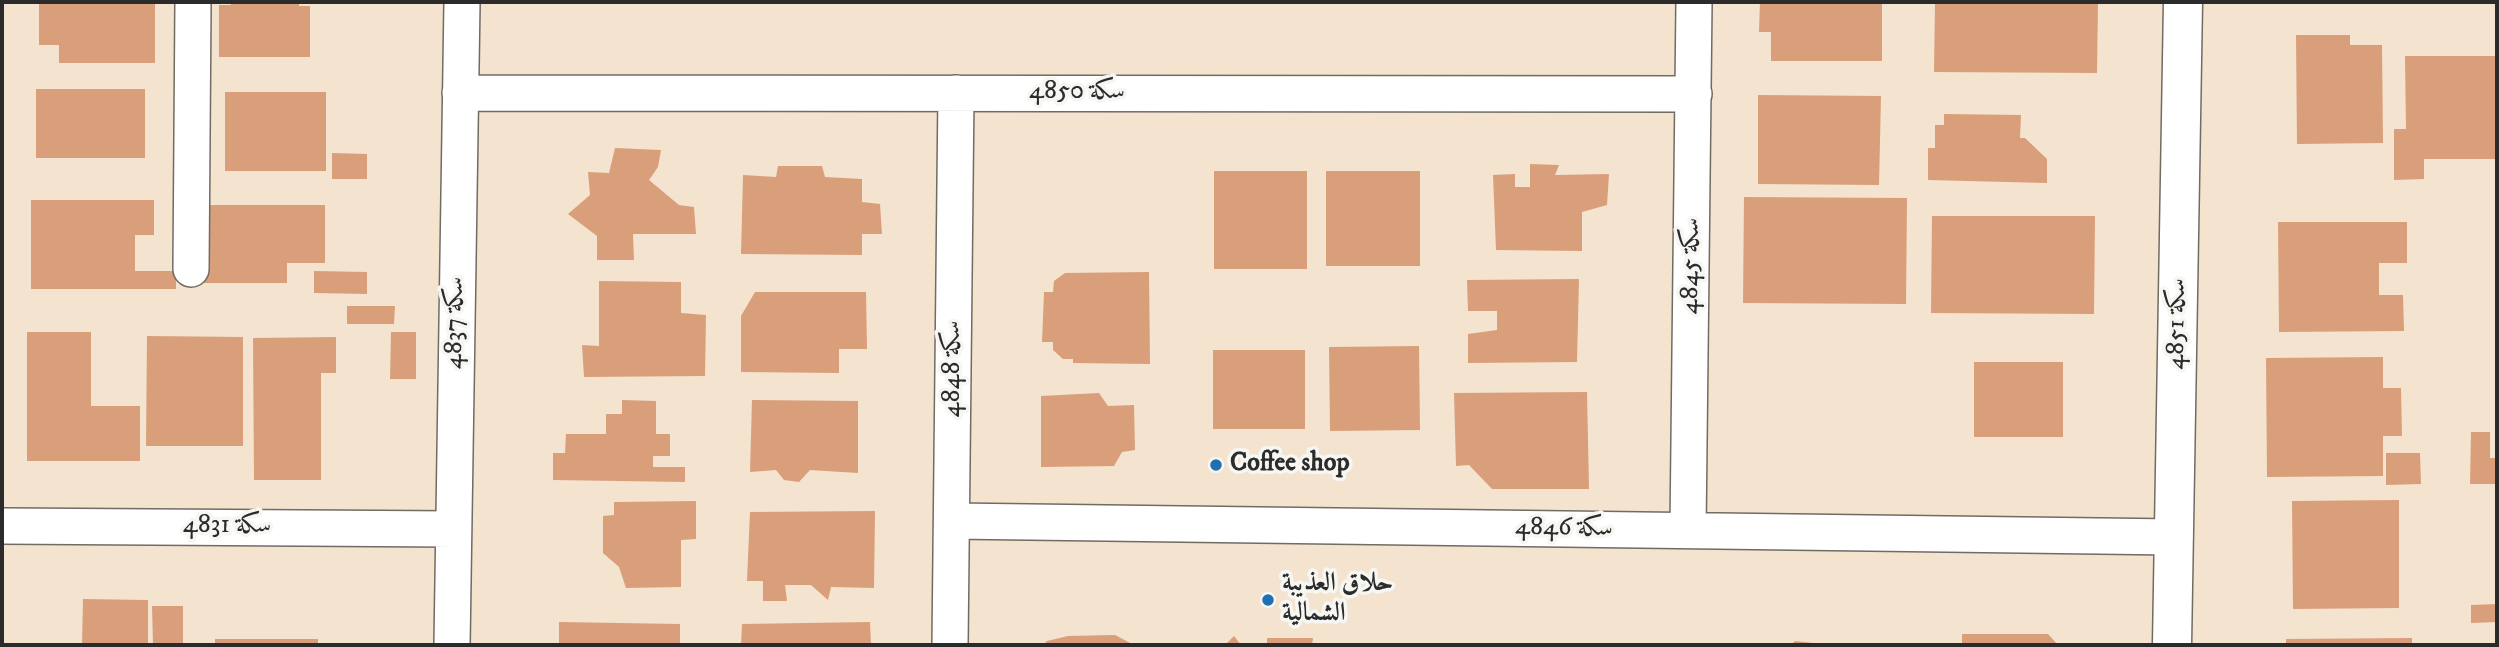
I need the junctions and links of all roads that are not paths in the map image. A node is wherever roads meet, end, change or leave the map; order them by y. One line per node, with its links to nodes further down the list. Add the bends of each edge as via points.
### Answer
1 (193, 2): 8 (street)
2 (462, 2): 5 (street, سكة 4837)
3 (1694, 2): 7 (street, سكة 4845)
4 (2183, 2): 13 (street, سكة 4851)
5 (460, 93): 6 (street, سكة 4850); 11 (street, سكة 4837)
6 (956, 93): 7 (street, سكة 4850); 9 (street, سكة 4848)
7 (1694, 94): 12 (street, سكة 4845)
8 (191, 269)
9 (953, 521): 12 (street, سكة 4846); 15 (street, سكة 4848)
10 (2, 526): 11 (street, سكة 4831)
11 (453, 529): 14 (street, سكة 4837)
12 (1688, 530): 13 (street, سكة 4846)
13 (2175, 537): 16 (street, سكة 4851)
14 (452, 645)
15 (950, 645)
16 (2172, 645)

